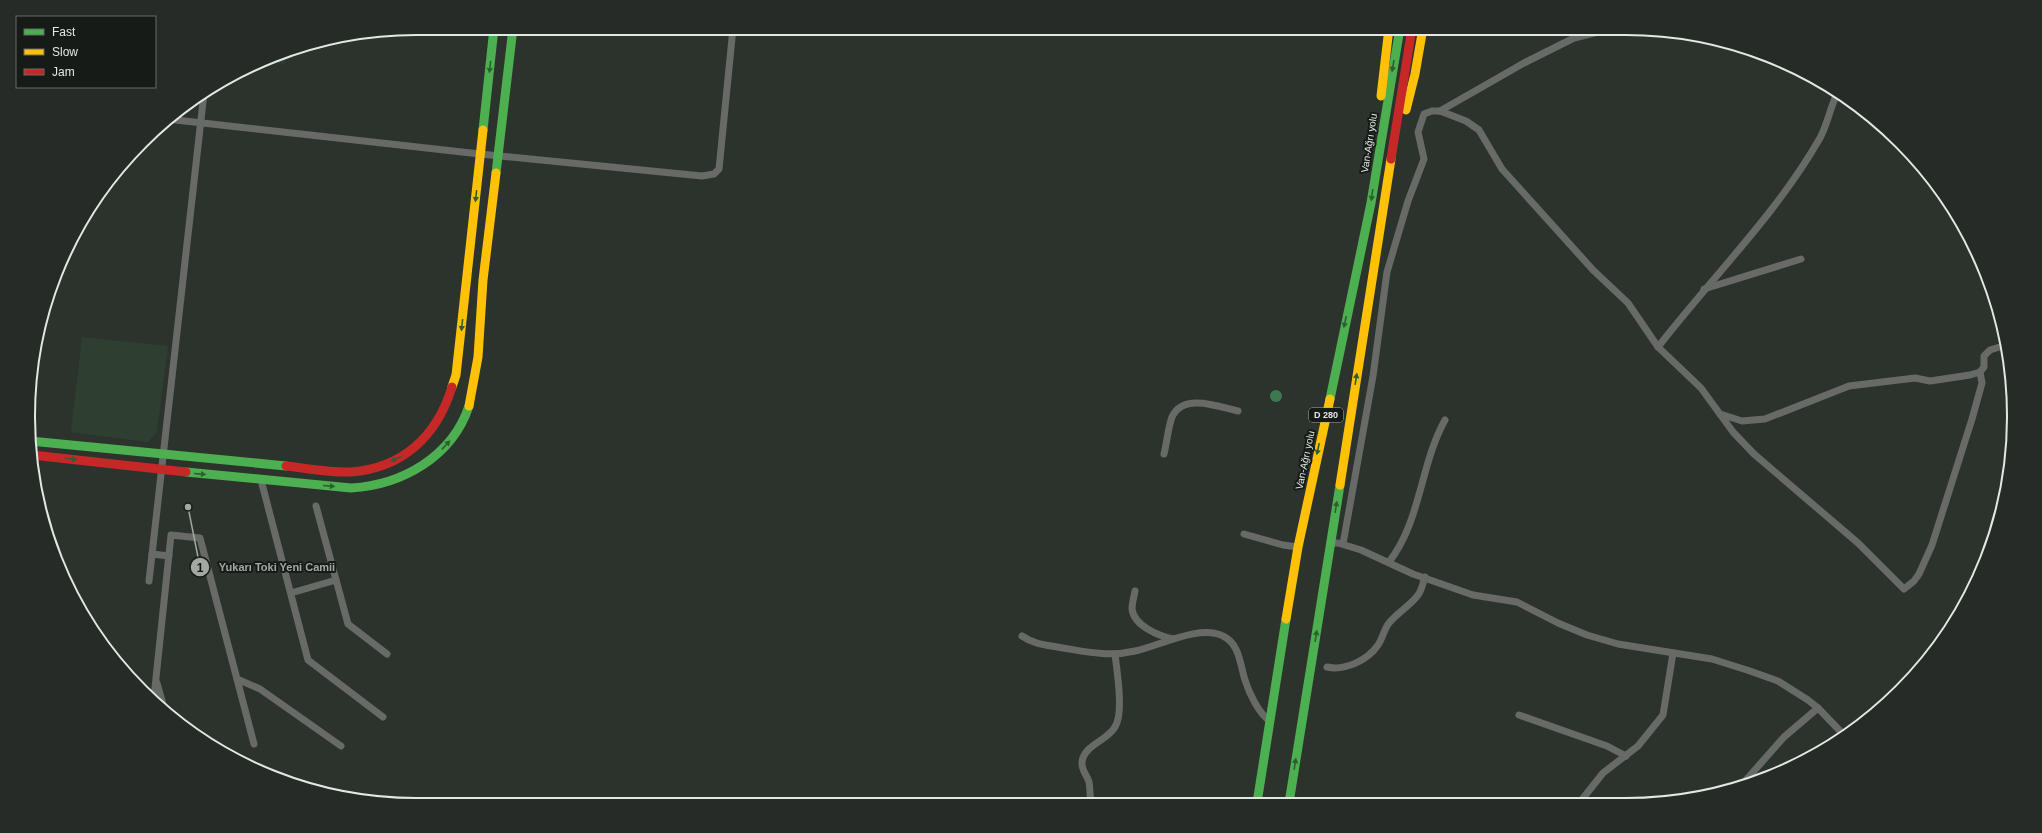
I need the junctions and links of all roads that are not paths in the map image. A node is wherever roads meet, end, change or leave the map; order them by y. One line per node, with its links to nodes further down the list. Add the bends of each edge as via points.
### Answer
1 (493, 35): 16 (main road, one-way to 16)
2 (513, 35): 17 (main road)
3 (732, 35): 17 (street, via 719,169 714,174 702,176)
4 (1389, 35): 14 (main road, via 1382,79)
5 (1399, 35): 14 (main road, Van-Ağrı yolu / D 280, one-way to 14)
6 (1411, 35): 15 (main road, D 280)
7 (1422, 35): 15 (main road, via 1403,122)
8 (1586, 35): 11 (street, via 1574,38 1524,63)
9 (1836, 98): 19 (street, via 1820,137 1786,189 1757,229)
10 (203, 100): 13 (street)
11 (1440, 111): 20 (street, via 1466,121 1478,130 1502,169 1593,270 1628,303); 35 (street, via 1424,114 1418,132 1424,159 1408,201 1387,272 1373,376)
12 (177, 120): 13 (street)
13 (201, 123): 16 (street); 27 (street)
14 (1379, 149): 36 (main road, Van-Ağrı yolu / D 280, one-way to 36, via 1371,203)
15 (1392, 151): 34 (main road, D 280, one-way to 15)
16 (480, 154): 17 (street); 27 (main road, one-way to 27, via 456,374 449,402 439,420 417,447 396,460 374,468 350,472)
17 (499, 156): 31 (main road, one-way to 17, via 351,488 373,487 400,479 421,468 458,432 471,404 476,382 483,281)
18 (1801, 259): 19 (street)
19 (1704, 290): 20 (street)
20 (1658, 346): 24 (street, via 1701,388)
21 (2001, 347): 22 (street, via 1990,350 1984,356 1984,367)
22 (1980, 372): 24 (street, via 1930,380 1915,378 1849,386 1765,418 1742,421); 24 (street, via 1982,383 1932,545 1914,582 1904,589 1858,543 1754,454)
23 (1238, 411): 28 (street, via 1209,404 1187,404 1180,407 1172,418)
24 (1720, 414)
25 (1445, 420): 39 (street, via 1428,460 1410,524)
26 (36, 442): 27 (main road)
27 (164, 453): 30 (street)
28 (1164, 454)
29 (37, 456): 30 (main road, one-way to 30)
30 (163, 470): 31 (main road, one-way to 31); 37 (street)
31 (261, 480): 44 (street)
32 (316, 506): 41 (street)
33 (1244, 534): 36 (street)
34 (1330, 543): 35 (street); 66 (main road, D 280, one-way to 34)
35 (1343, 544): 39 (street)
36 (1298, 547): 58 (main road, Van-Ağrı yolu / D 280)
37 (152, 554): 38 (street); 42 (street)
38 (169, 556): 51 (street); 52 (street, via 171,535 200,538)
39 (1389, 562): 40 (street)
40 (1425, 577): 47 (street, via 1473,595 1517,602 1587,635 1618,644); 50 (street, via 1419,594 1388,624 1379,644 1371,653 1363,660 1343,667)
41 (336, 580): 44 (street); 48 (street, via 348,624)
42 (149, 581)
43 (1134, 591): 46 (street, via 1132,611 1136,618 1157,634)
44 (290, 593): 57 (street, via 308,660)
45 (1022, 636): 49 (street, via 1038,644 1078,652)
46 (1176, 639): 49 (street, via 1136,651); 58 (street, via 1209,632 1227,638 1242,662 1246,680 1258,709)
47 (1673, 653): 55 (street, via 1712,659 1778,680); 62 (street, via 1663,715 1638,746)
48 (387, 654)
49 (1115, 654): 64 (street, via 1119,717 1115,727 1106,737 1084,755 1083,773 1088,781)
50 (1327, 667)
51 (156, 679): 53 (street); 54 (street)
52 (237, 679): 60 (street); 61 (street, via 260,689)
53 (154, 693)
54 (162, 700)
55 (1818, 708): 59 (street); 63 (street, via 1784,737)
56 (1519, 714): 62 (street, via 1607,746)
57 (383, 717)
58 (1270, 721): 65 (main road, Van-Ağrı yolu / D 280)
59 (1841, 731)
60 (254, 744)
61 (340, 746)
62 (1626, 756): 67 (street, via 1603,773)
63 (1748, 778)
64 (1090, 798)
65 (1258, 798)
66 (1290, 798)
67 (1583, 798)

